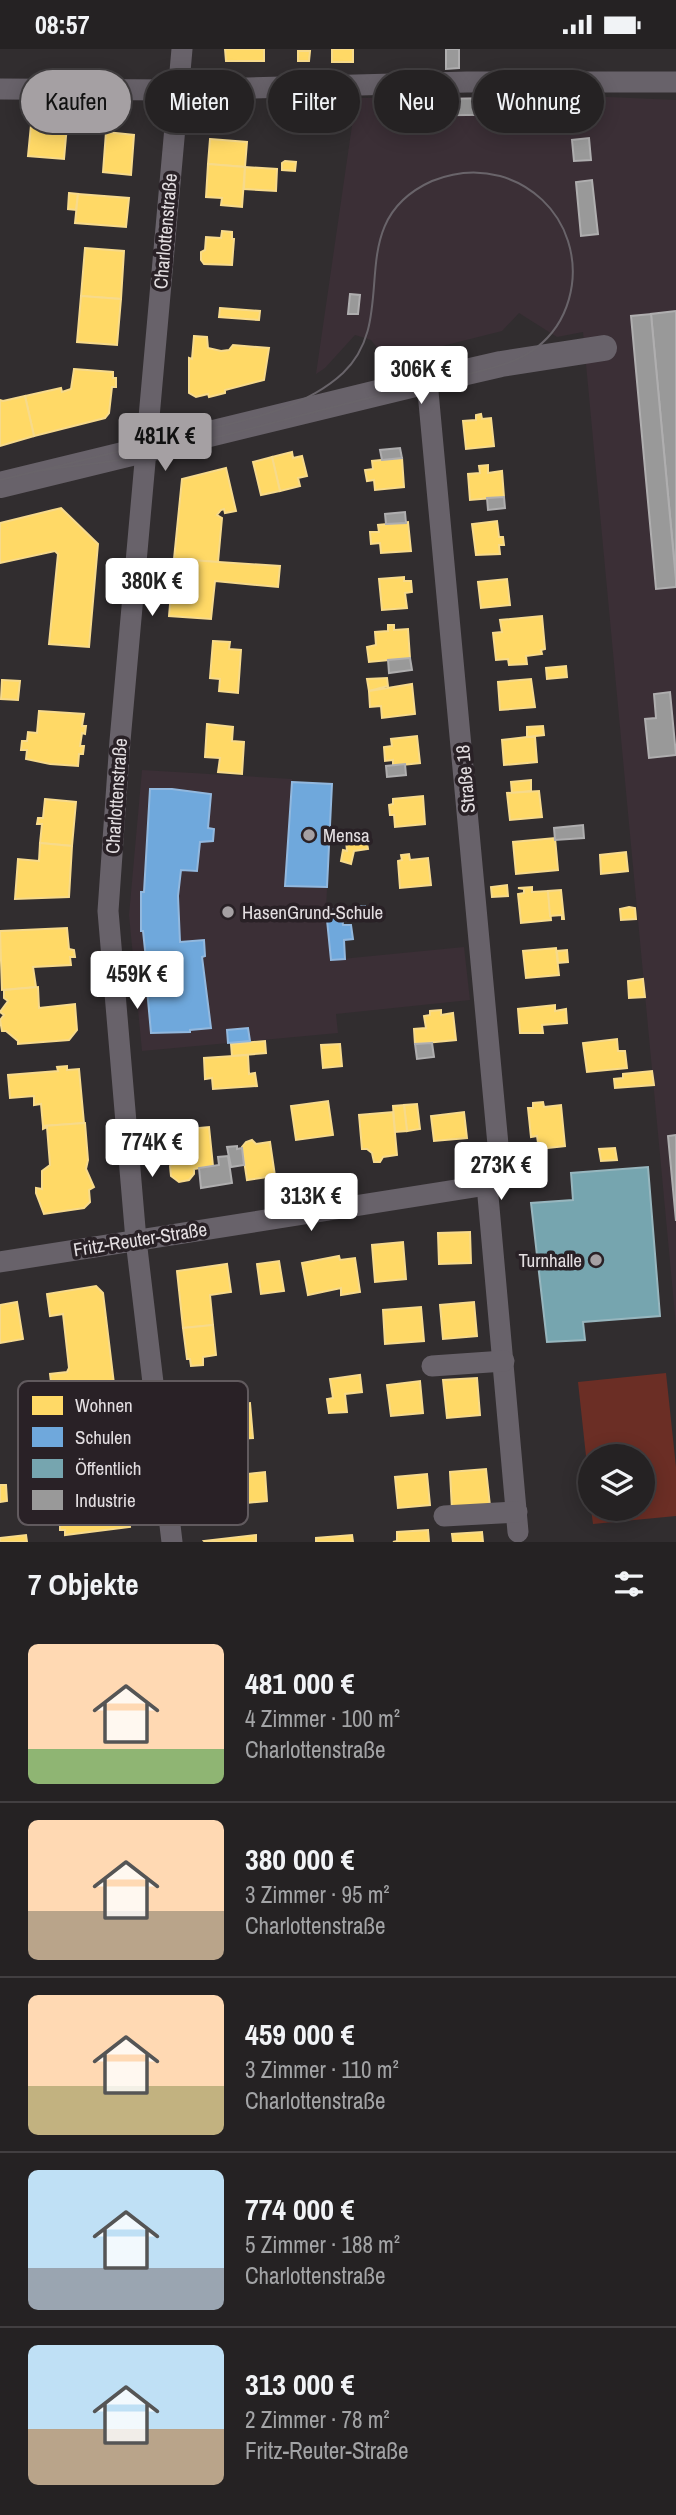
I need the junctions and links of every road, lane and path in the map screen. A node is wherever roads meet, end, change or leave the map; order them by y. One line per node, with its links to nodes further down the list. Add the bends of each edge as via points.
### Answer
1 (182, 49): 2 (street, Charlottenstraße)
2 (179, 70)
3 (676, 82): 4 (street)
4 (254, 88)
5 (0, 89): 6 (street)
6 (145, 90)
7 (173, 133): 10 (street, Charlottenstraße)
8 (604, 348): 9 (street)
9 (427, 381): 10 (street); 12 (street, Straße 18)
10 (146, 450): 11 (street); 13 (street, Charlottenstraße, via 108,911)
11 (0, 485)
12 (494, 1181): 13 (street, Fritz-Reuter-Straße); 15 (street)
13 (136, 1240): 14 (street, Fritz-Reuter-Straße); 17 (street, Charlottenstraße)
14 (0, 1262)
15 (504, 1361): 16 (street); 18 (street, via 517,1522)
16 (432, 1366)
17 (153, 1381)
18 (444, 1516)

